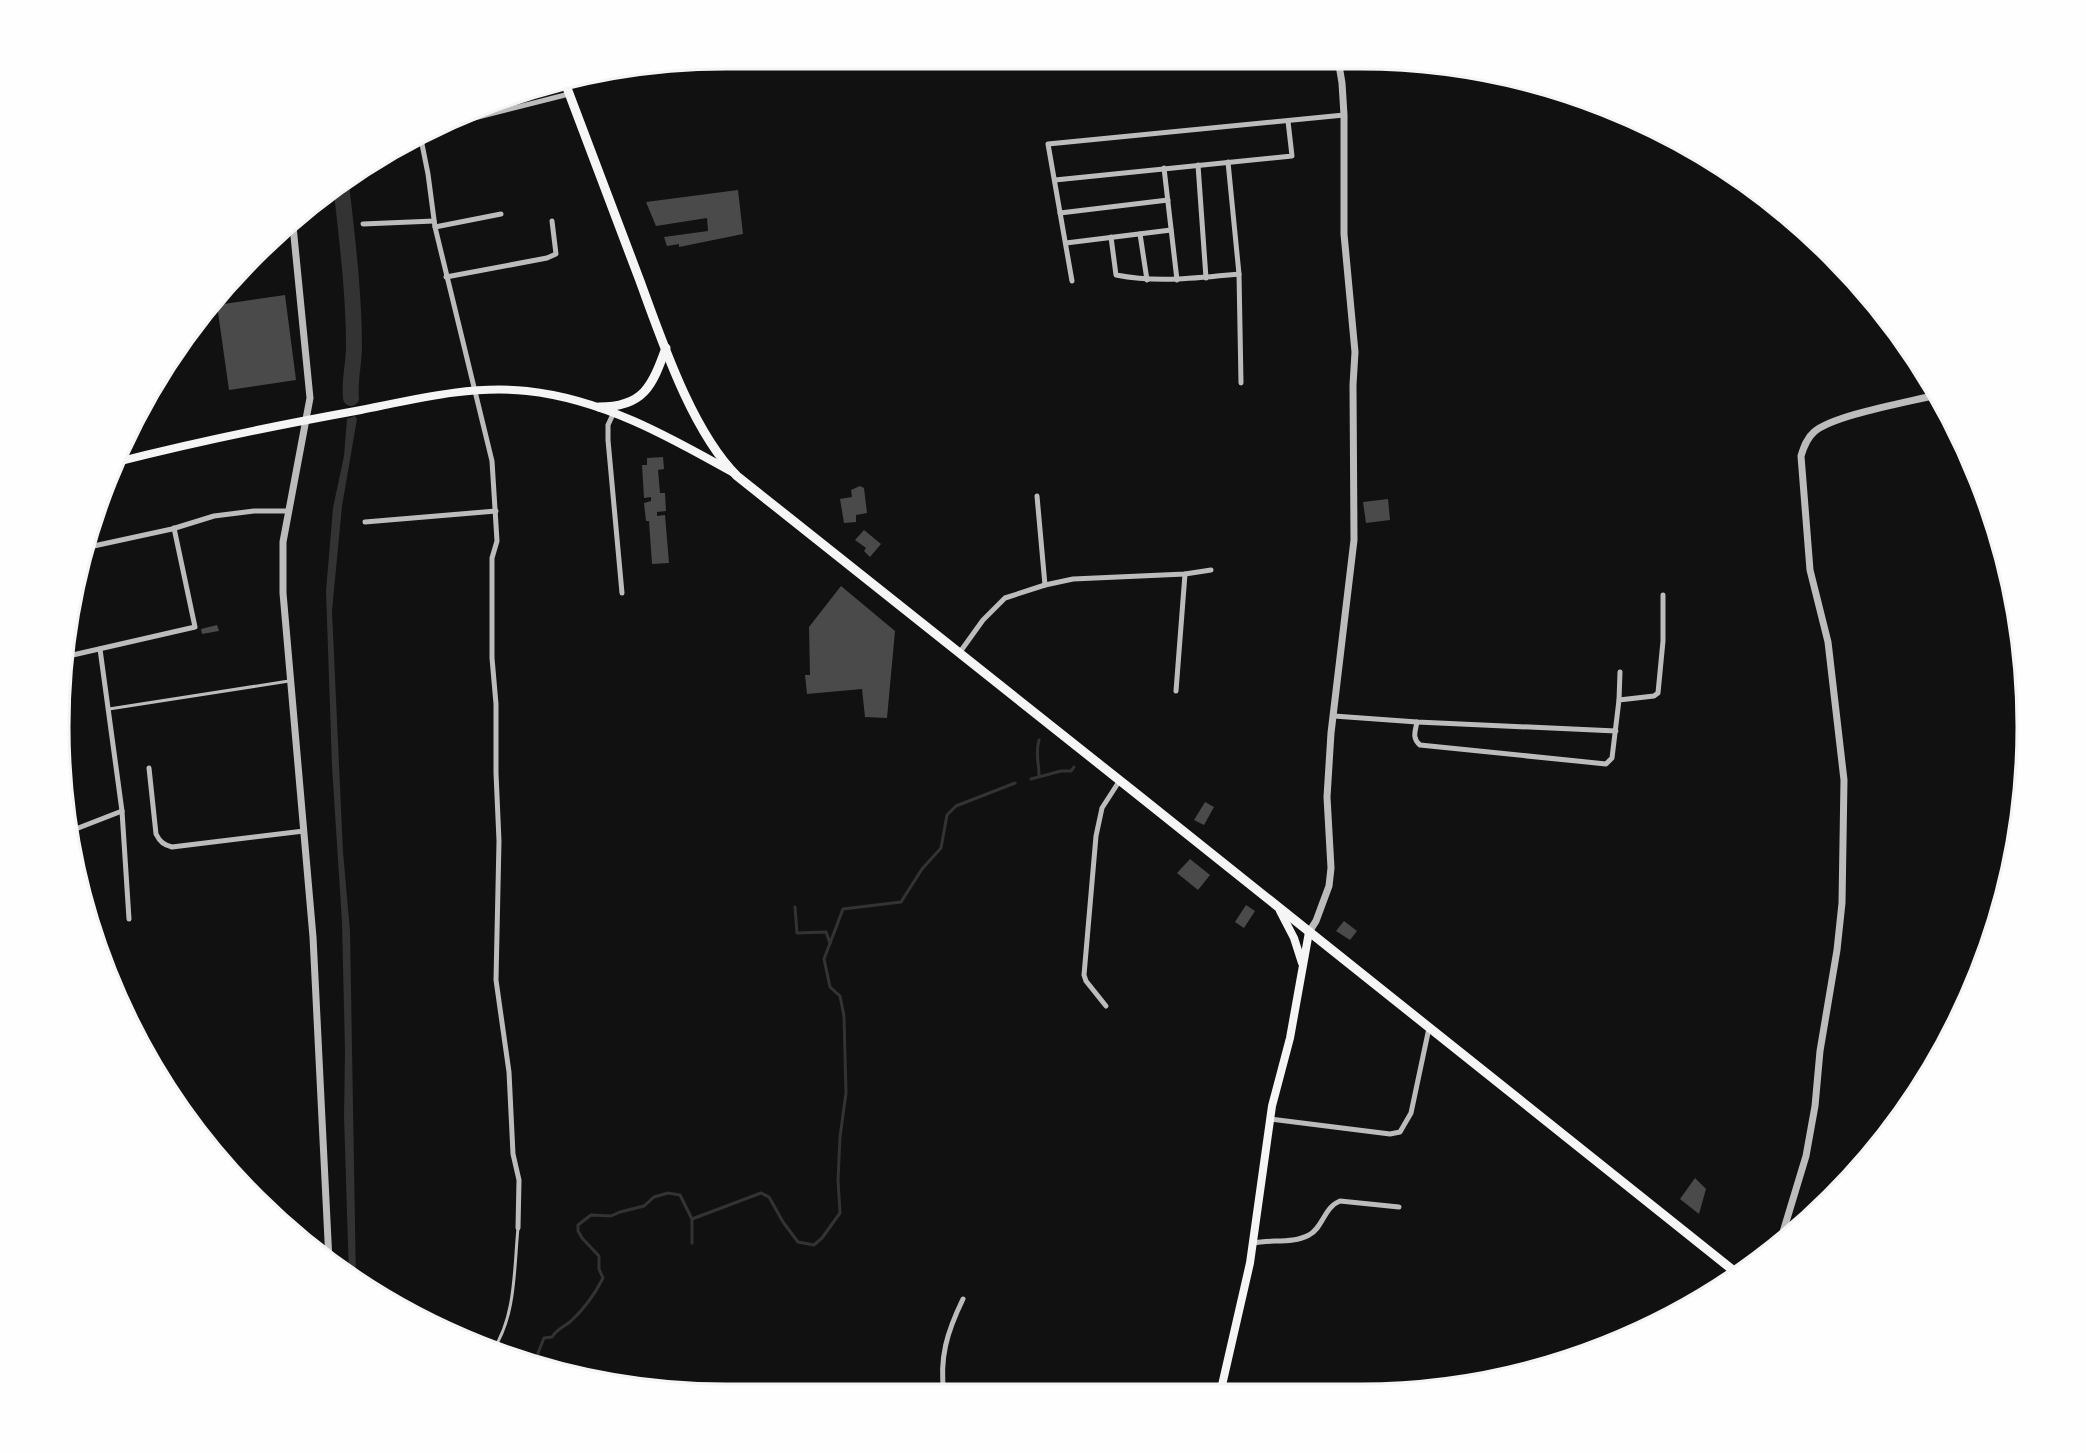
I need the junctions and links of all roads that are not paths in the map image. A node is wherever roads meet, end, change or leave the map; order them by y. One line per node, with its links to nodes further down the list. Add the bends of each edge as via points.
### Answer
1 (1340, 69): 5 (street)
2 (567, 89): 3 (main road)
3 (569, 94): 4 (street); 29 (main road)
4 (485, 115)
5 (1344, 115): 6 (street); 57 (street, via 1344,234 1355,352 1354,540)
6 (1288, 121): 8 (street, via 1292,156); 11 (street, via 1048,144)
7 (422, 144): 17 (street)
8 (1228, 162): 9 (street); 23 (street)
9 (1198, 165): 10 (street); 25 (street)
10 (1164, 168): 11 (street); 12 (street)
11 (1054, 180): 13 (street)
12 (1168, 200): 13 (street); 18 (street)
13 (1060, 213): 22 (street)
14 (501, 214): 17 (street)
15 (552, 221): 24 (street, via 556,254)
16 (363, 224): 17 (street)
17 (434, 224): 24 (street)
18 (1171, 230): 20 (street); 27 (street)
19 (293, 232): 35 (street, via 310,398)
20 (1140, 234): 21 (street); 26 (street)
21 (1111, 237): 22 (street); 26 (street, via 1116,275)
22 (1066, 243): 28 (street)
23 (1239, 274): 25 (street); 30 (street)
24 (446, 277): 31 (street)
25 (1206, 278): 27 (street)
26 (1147, 280): 27 (street)
27 (1177, 280)
28 (1072, 281)
29 (666, 348): 33 (main road, via 655,377 643,393 614,406); 37 (main road, via 709,440)
30 (1241, 383)
31 (474, 390): 33 (main road, via 528,391); 35 (main road); 40 (street, via 492,461)
32 (1928, 397): 74 (street, via 1843,418 1816,430 1804,443 1801,456 1810,570 1828,642 1844,780 1842,903 1806,1156)
33 (599, 406): 34 (main road)
34 (614, 412): 37 (main road, via 679,441); 47 (street, via 608,425 608,440)
35 (305, 420): 36 (main road); 39 (street)
36 (126, 460)
37 (737, 476): 50 (main road)
38 (1037, 496): 46 (street)
39 (287, 511): 42 (street, via 214,516); 53 (street, via 282,570)
40 (496, 511): 41 (street); 73 (street, via 492,657 500,841 496,980 519,1180)
41 (365, 522)
42 (174, 528): 43 (street); 49 (street, via 195,627)
43 (94, 546)
44 (1211, 570): 45 (street)
45 (1185, 574): 46 (street, via 1073,579); 54 (street)
46 (1045, 585): 50 (street, via 1005,598)
47 (622, 593)
48 (1663, 596): 55 (street, via 1658,693)
49 (100, 649): 51 (street); 56 (street)
50 (960, 652): 61 (main road)
51 (73, 655)
52 (1620, 672): 55 (street)
53 (291, 681): 56 (lane); 64 (street)
54 (1176, 691)
55 (1619, 700): 59 (street)
56 (108, 709): 62 (street)
57 (1334, 716): 58 (street); 67 (street, via 1327,797 1329,886)
58 (1417, 722): 59 (street); 59 (street, via 1414,736 1420,745 1606,764 1612,758)
59 (1616, 731)
60 (149, 768): 64 (street, via 156,834 166,846)
61 (1120, 780): 65 (main road); 69 (street, via 1102,808 1096,836 1084,975)
62 (122, 811): 63 (street); 66 (street)
63 (78, 828)
64 (304, 831): 76 (street)
65 (1277, 908): 67 (main road); 68 (main road, via 1294,938)
66 (129, 919)
67 (1308, 932): 68 (main road); 70 (main road)
68 (1303, 970): 71 (main road)
69 (1106, 1006)
70 (1429, 1028): 71 (street, via 1411,1113 1400,1132 1389,1134); 77 (main road)
71 (1270, 1119): 75 (main road)
72 (1399, 1207): 75 (street, via 1340,1201 1333,1204 1308,1236)
73 (518, 1228): 79 (lane, via 512,1289)
74 (1784, 1228)
75 (1253, 1243): 81 (main road)
76 (328, 1250)
77 (1731, 1269)
78 (963, 1299): 80 (street, via 943,1352)
79 (497, 1342)
80 (943, 1384)
81 (1222, 1384)

